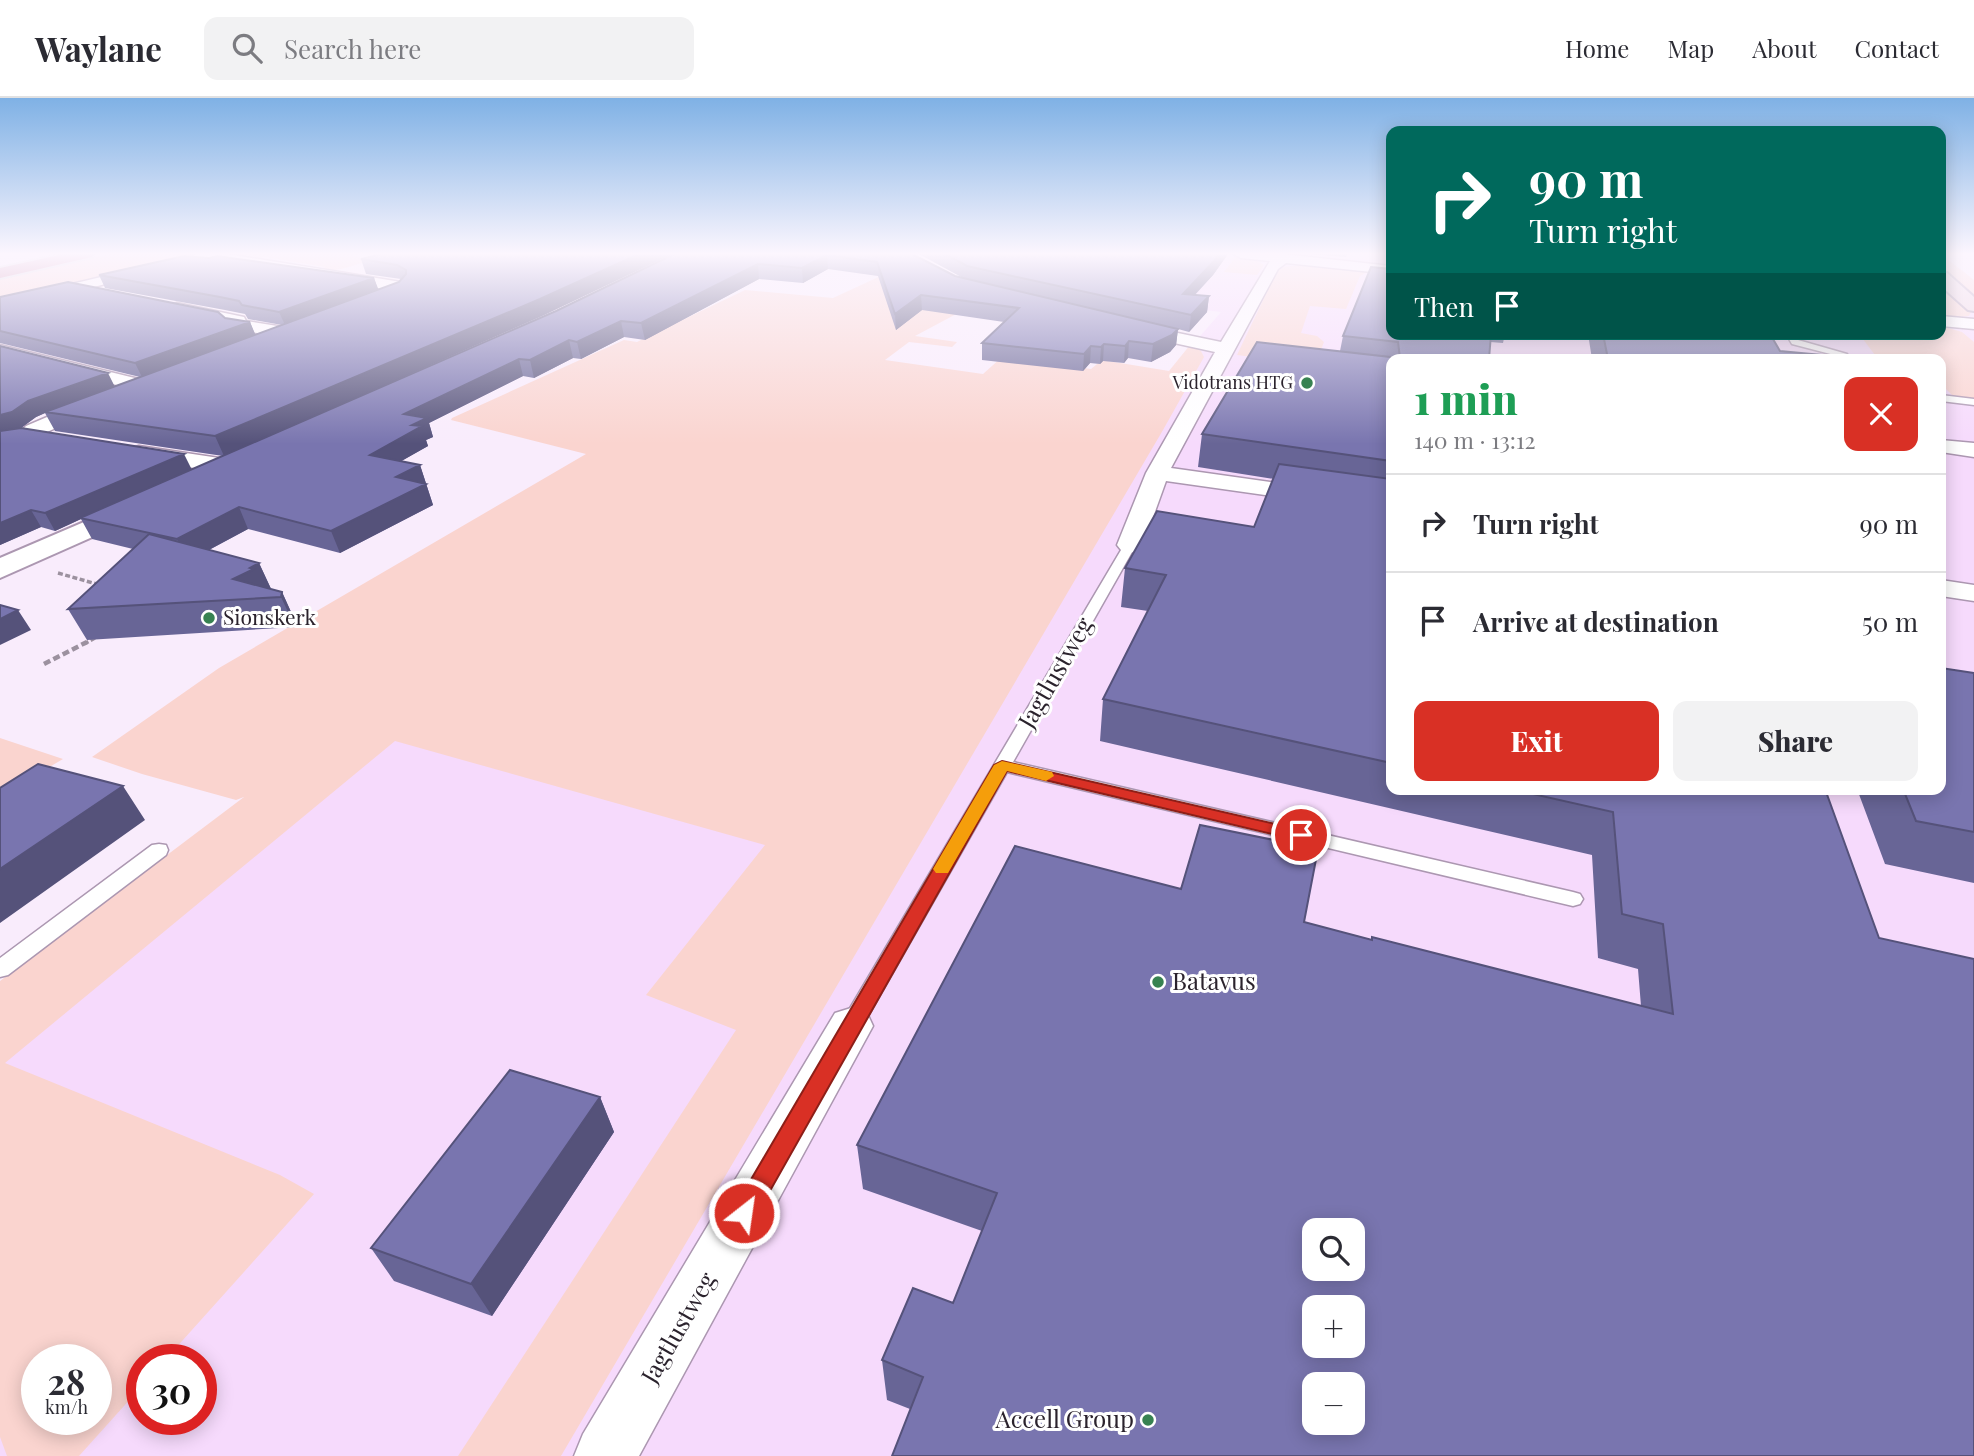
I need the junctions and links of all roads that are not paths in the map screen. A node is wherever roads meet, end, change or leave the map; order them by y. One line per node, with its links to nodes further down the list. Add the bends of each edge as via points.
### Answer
1 (221, 317): 7 (street, via 238,321 237,326 290,330)
2 (1243, 317): 9 (street)
3 (1946, 321): 5 (street)
4 (1109, 322): 9 (street)
5 (1974, 324)
6 (1794, 340): 10 (lane)
7 (245, 347)
8 (0, 350): 14 (street, via 147,383 44,423 33,430)
9 (1222, 353): 11 (street); 21 (street)
10 (1842, 354)
11 (1245, 362)
12 (1946, 399): 13 (lane)
13 (1974, 402)
14 (35, 434): 15 (street); 16 (street)
15 (0, 441)
16 (65, 442)
17 (1946, 447): 19 (street)
18 (117, 450): 20 (street)
19 (1974, 450)
20 (235, 462): 22 (street)
21 (1157, 473): 24 (street); 25 (street)
22 (190, 483)
23 (153, 500): 26 (street)
24 (1386, 505)
25 (1130, 545): 29 (lane, Jagtlustweg)
26 (8, 565)
27 (1946, 589): 28 (street)
28 (1974, 593)
29 (1002, 765): 31 (lane); 33 (lane, Jagtlustweg)
30 (159, 850): 32 (lane)
31 (1573, 899)
32 (0, 969)
33 (851, 1026): 34 (street, Jagtlustweg)
34 (606, 1456)

